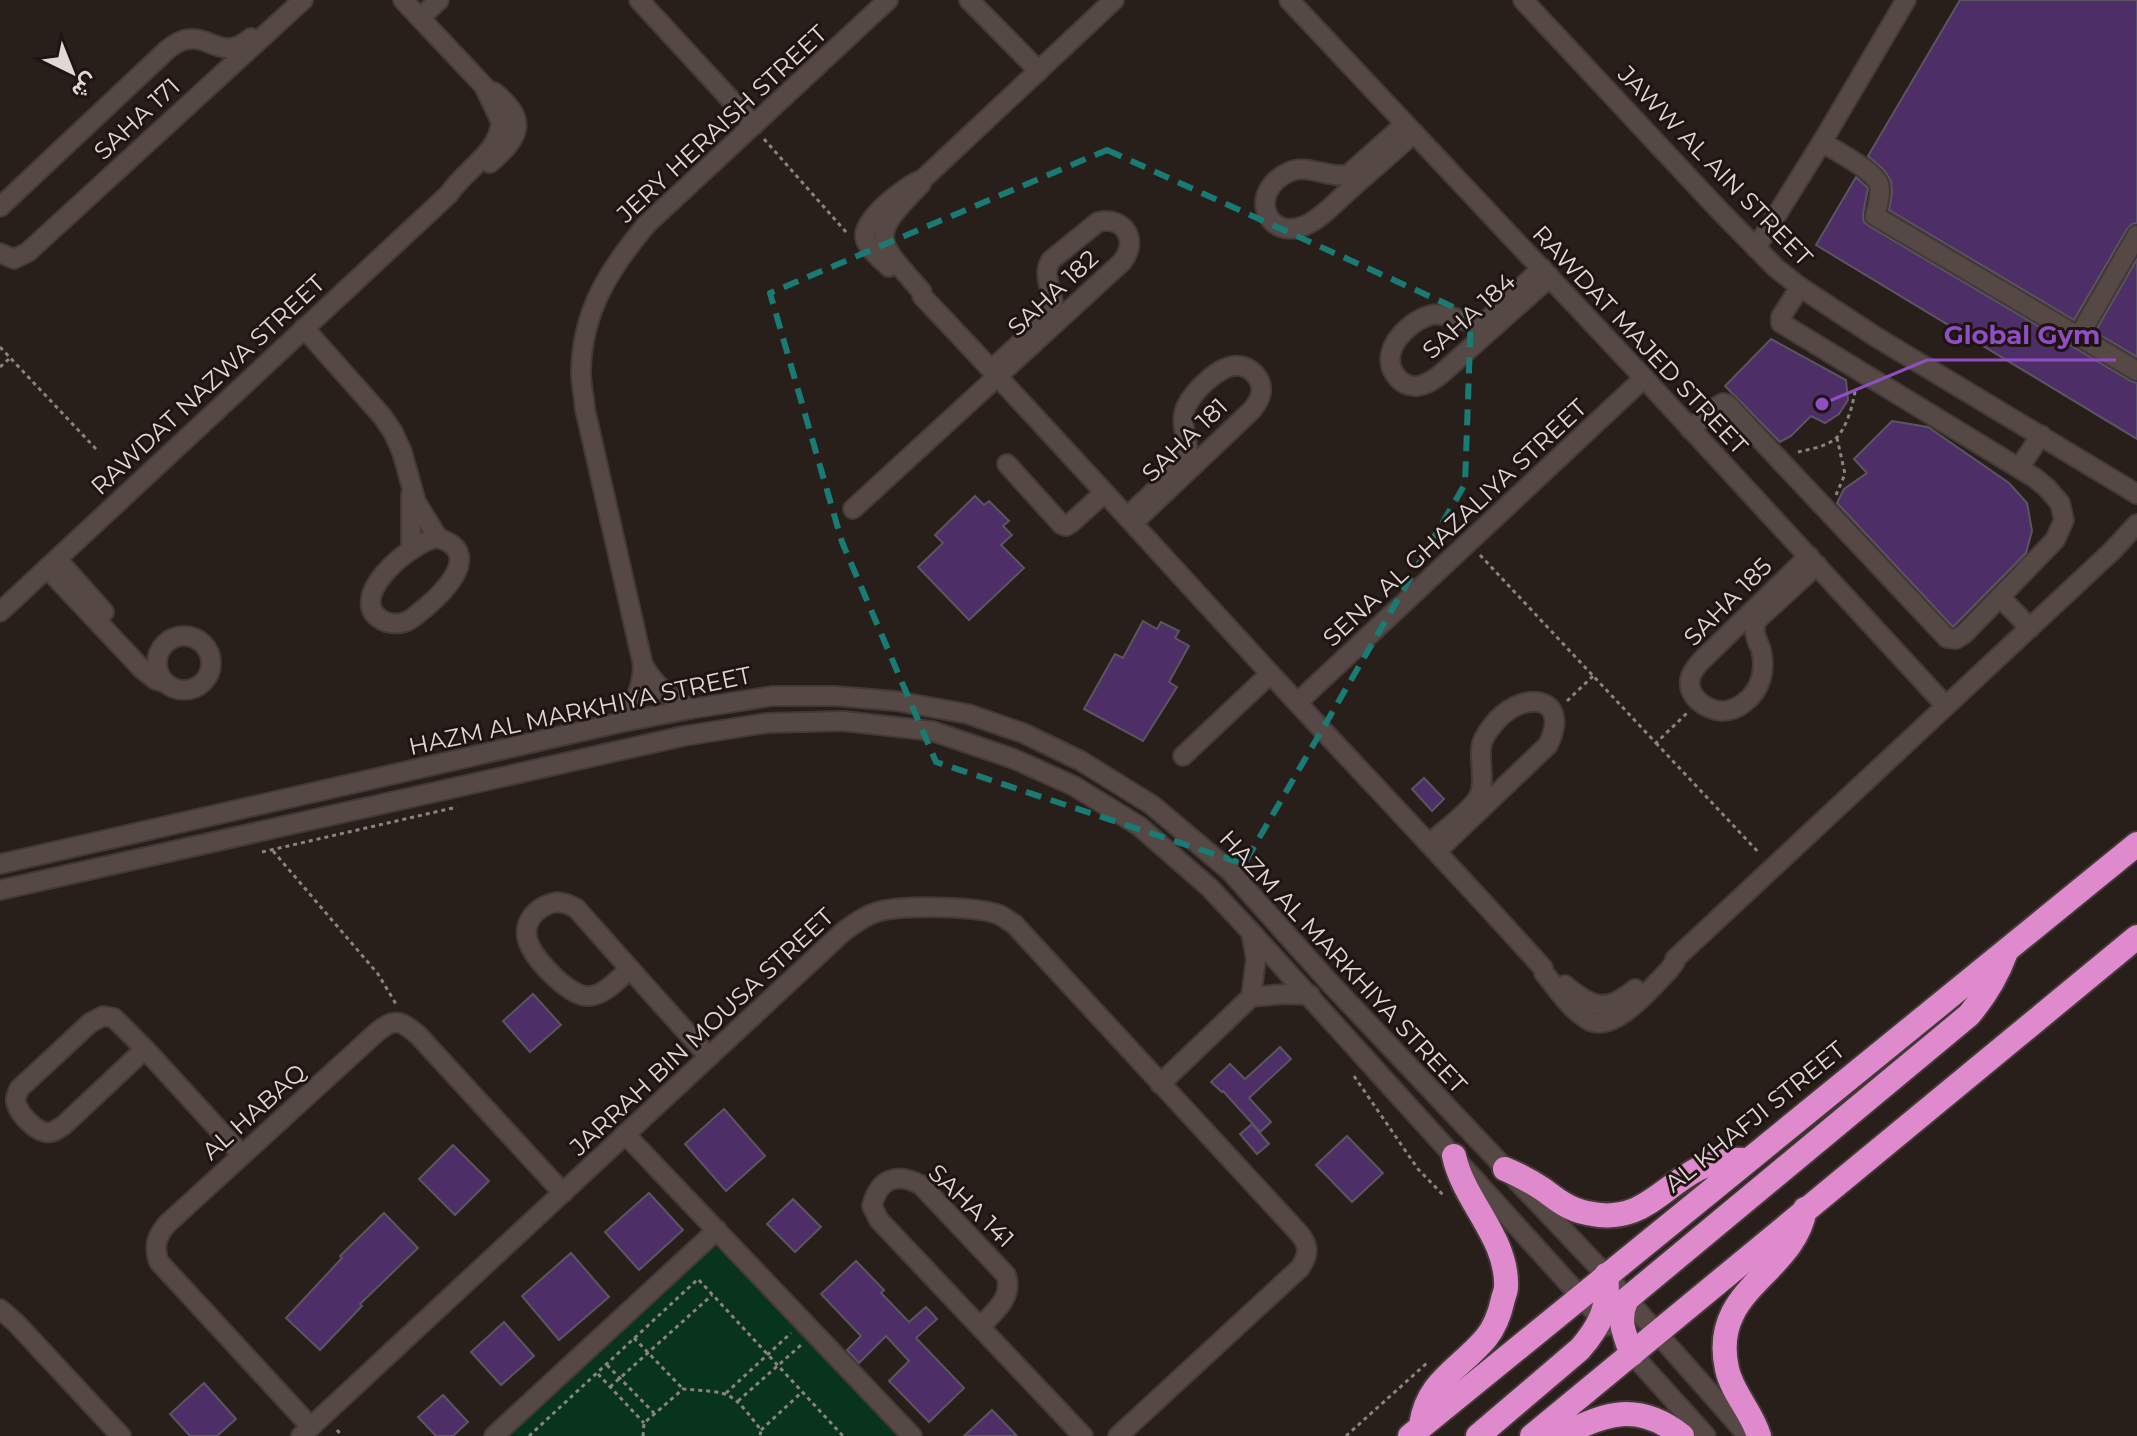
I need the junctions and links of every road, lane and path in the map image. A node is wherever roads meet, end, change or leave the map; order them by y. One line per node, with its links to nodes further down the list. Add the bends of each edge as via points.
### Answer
1 (291, 0): 13 (street, SAHA 171, via 237,48)
2 (303, 0): 15 (street, SAHA 171)
3 (403, 0): 12 (street, RAWDAT NAZWA STREET)
4 (439, 0): 12 (street)
5 (639, 0): 16 (street)
6 (969, 0): 14 (street)
7 (1114, 0): 14 (street)
8 (1523, 0): 25 (street, JAWW AL AIN STREET)
9 (1906, 0): 18 (street)
10 (1297, 3): 17 (street, RAWDAT MAJED STREET)
11 (876, 4): 16 (street, JERY HERAISH STREET)
12 (420, 18): 33 (street, RAWDAT NAZWA STREET, via 484,86 499,115 499,137 449,194)
13 (205, 42): 15 (street, via 214,57); 21 (street, SAHA 171, via 186,39 167,50)
14 (1039, 71): 20 (street)
15 (213, 82): 26 (street, SAHA 171, via 28,252 14,259)
16 (754, 125): 24 (path, via 845,232); 70 (street, JERY HERAISH STREET, via 638,234 602,286 588,325 581,373 585,409)
17 (1409, 129): 19 (street, via 1349,174); 22 (street); 27 (street, RAWDAT MAJED STREET)
18 (1822, 142): 25 (street); 34 (street, via 1879,182 1875,216)
19 (1320, 172): 22 (street); 22 (street, via 1287,173 1269,188 1265,212 1282,228 1294,229)
20 (922, 180): 24 (street, via 873,217); 30 (street, via 889,218 883,237 891,257)
21 (0, 207)
22 (1331, 207)
23 (2137, 235): 34 (street)
24 (865, 237): 30 (street)
25 (1756, 248): 28 (street, JAWW AL AIN STREET)
26 (0, 253)
27 (1546, 272): 32 (street, SAHA 184, via 1486,321); 36 (street, SAHA 184); 42 (street, RAWDAT MAJED STREET)
28 (1800, 287): 39 (street, via 1781,323); 44 (street, JAWW AL AIN STREET)
29 (1052, 294): 31 (street); 31 (street, SAHA 182, via 1046,273 1051,260 1098,222 1114,222 1130,240 1127,256); 41 (street, SAHA 182, via 1050,316)
30 (922, 296): 41 (street)
31 (1084, 298): 41 (street, SAHA 182)
32 (1456, 319): 36 (street); 36 (street, SAHA 184, via 1430,315 1408,329 1391,352 1391,366 1407,385 1418,386)
33 (304, 328): 52 (street, via 393,432); 63 (street, RAWDAT NAZWA STREET)
34 (2079, 336): 40 (street)
35 (0, 347): 37 (path)
36 (1468, 350)
37 (10, 358): 38 (path); 48 (path)
38 (0, 367)
39 (1857, 368): 45 (path, via 1853,407); 51 (street)
40 (2137, 371)
41 (995, 373): 53 (street); 55 (street)
42 (1644, 378): 43 (street, RAWDAT MAJED STREET); 60 (street, SENA AL GHAZALIYA STREET)
43 (1690, 429): 49 (street, via 1727,404); 62 (street, RAWDAT MAJED STREET)
44 (2041, 435): 51 (street); 54 (street, JAWW AL AIN STREET)
45 (1837, 438): 49 (path); 56 (path, via 1845,474)
46 (1187, 439): 47 (street); 47 (street, SAHA 181, via 1184,413 1192,396 1222,370 1240,365 1256,375 1261,393 1252,410); 57 (street, SAHA 181, via 1187,460)
47 (1221, 440): 57 (street, SAHA 181)
48 (97, 450)
49 (1778, 457): 56 (street)
50 (1007, 464): 53 (street, via 1062,525)
51 (2019, 468): 64 (street, via 2060,503 2064,520 2055,540)
52 (411, 488): 59 (street); 61 (street)
53 (1104, 493): 57 (street)
54 (2137, 494)
55 (853, 509)
56 (1826, 509): 64 (street, via 1947,638 1964,634)
57 (1130, 520): 71 (street)
58 (2137, 524): 66 (street)
59 (438, 538): 61 (street); 61 (street, via 458,553 454,577 408,621 387,622 373,607 374,586)
60 (1469, 543): 72 (path); 74 (street, SENA AL GHAZALIYA STREET)
61 (411, 550)
62 (1813, 561): 67 (street, SAHA 185); 68 (street, SAHA 185, via 1757,620); 76 (street, RAWDAT MAJED STREET)
63 (52, 564): 65 (street, RAWDAT NAZWA STREET); 69 (street, via 136,647); 73 (street, via 142,669)
64 (2000, 597): 66 (street)
65 (0, 612)
66 (2030, 628): 76 (street)
67 (1728, 634): 68 (street); 75 (street, SAHA 185, via 1690,678)
68 (1759, 645): 75 (street, SAHA 185, via 1762,679 1749,699 1724,711)
69 (157, 658): 73 (street); 73 (street, via 160,648 177,636 198,639 210,655 202,684 182,691)
70 (643, 665): 77 (street, JERY HERAISH STREET, via 662,691); 79 (street, JERY HERAISH STREET, via 638,695)
71 (1270, 674): 74 (street); 81 (street)
72 (1593, 676): 78 (path); 80 (path)
73 (163, 682)
74 (1298, 702): 86 (street)
75 (1699, 702): 80 (path)
76 (1946, 706): 90 (street)
77 (690, 709): 79 (street, HAZM AL MARKHIYA STREET); 107 (street, HAZM AL MARKHIYA STREET, via 772,696 896,701 968,714 1081,761 1152,805 1229,870)
78 (1553, 715): 82 (street, via 1538,701 1511,709 1483,738); 83 (street, via 1548,745)
79 (618, 723): 89 (street, HAZM AL MARKHIYA STREET)
80 (1656, 743): 90 (path)
81 (1183, 756)
82 (1482, 769): 83 (street); 86 (street, via 1477,800)
83 (1517, 775): 86 (street)
84 (465, 801): 87 (path, via 454,809)
85 (2137, 844): 94 (highway, AL KHAFJI STREET)
86 (1434, 847): 90 (street, via 1543,968 1592,1004 1609,1005 1625,997 1675,959)
87 (273, 850): 88 (path); 98 (path, via 378,974)
88 (259, 852)
89 (0, 864)
90 (1772, 867)
91 (0, 890): 92 (street, HAZM AL MARKHIYA STREET, via 684,736 767,723 843,721 932,731 1074,786 1139,826)
92 (1251, 932): 96 (street, HAZM AL MARKHIYA STREET); 97 (street, via 1256,959)
93 (2137, 937): 110 (highway)
94 (2006, 950): 106 (highway, AL KHAFJI STREET); 115 (highway, via 1998,974 1969,1015)
95 (630, 969): 95 (street, via 576,908 557,902 531,916 529,946 571,991 592,997); 100 (street)
96 (1310, 995): 97 (street); 105 (street, HAZM AL MARKHIYA STREET)
97 (1251, 997): 102 (street)
98 (402, 1023): 104 (street, AL HABAQ, via 377,1032); 108 (street)
99 (145, 1049): 99 (street, via 114,1018 97,1018 19,1089 18,1108 38,1129 54,1132); 104 (street)
100 (709, 1057): 102 (street, JARRAH BIN MOUSA STREET, via 863,918 895,909 970,909 999,915 1025,934); 103 (street, JARRAH BIN MOUSA STREET)
101 (1351, 1071): 109 (path, via 1418,1169)
102 (1160, 1084): 149 (street, JARRAH BIN MOUSA STREET, via 1304,1238 1307,1258)
103 (625, 1134): 108 (street, JARRAH BIN MOUSA STREET); 111 (street)
104 (242, 1155): 139 (street, AL HABAQ, via 167,1224 155,1253)
105 (1454, 1156): 114 (street, HAZM AL MARKHIYA STREET); 140 (highway, via 1464,1187 1499,1249 1507,1285 1486,1338 1431,1393)
106 (1746, 1160): 107 (highway, via 1710,1164 1651,1203 1603,1216 1569,1207); 112 (highway, AL KHAFJI STREET)
107 (1505, 1169): 112 (street, HAZM AL MARKHIYA STREET)
108 (563, 1193): 139 (street, JARRAH BIN MOUSA STREET)
109 (1449, 1201)
110 (1805, 1209): 120 (highway); 157 (highway, via 1794,1241 1740,1300 1728,1325 1727,1369)
111 (717, 1230): 142 (street); 147 (street)
112 (1606, 1275): 114 (highway, AL KHAFJI STREET); 115 (street, HAZM AL MARKHIYA STREET); 117 (highway)
113 (712, 1295): 121 (path, via 698,1279); 123 (path); 125 (path)
114 (1580, 1296): 117 (street, HAZM AL MARKHIYA STREET); 140 (highway, AL KHAFJI STREET)
115 (1627, 1299): 120 (street, HAZM AL MARKHIYA STREET); 124 (highway, via 1621,1324)
116 (0, 1309): 141 (street)
117 (1602, 1320): 124 (street, HAZM AL MARKHIYA STREET); 151 (highway, via 1580,1349)
118 (980, 1327): 118 (street, SAHA 141, via 1008,1294 1006,1275 921,1185 896,1177 884,1184 872,1206 879,1220); 148 (street, SAHA 141)
119 (793, 1331): 125 (path)
120 (1657, 1333): 124 (highway); 156 (street, HAZM AL MARKHIYA STREET)
121 (634, 1338): 123 (path); 127 (path)
122 (803, 1343): 128 (path)
123 (648, 1352): 130 (path); 132 (path)
124 (1632, 1354): 152 (highway); 155 (street, HAZM AL MARKHIYA STREET)
125 (767, 1355): 128 (path); 134 (path)
126 (1431, 1359): 150 (path)
127 (606, 1364): 129 (path); 130 (path)
128 (777, 1365): 133 (path); 135 (path)
129 (597, 1372): 131 (path); 143 (path)
130 (620, 1378): 131 (path); 136 (path)
131 (610, 1387): 137 (path)
132 (683, 1389): 134 (path); 136 (path)
133 (802, 1392): 138 (path); 146 (path)
134 (726, 1393): 135 (path)
135 (738, 1401): 138 (path)
136 (654, 1413): 137 (path)
137 (644, 1423): 144 (path)
138 (761, 1430): 145 (path)
139 (306, 1431)
140 (1416, 1431)
141 (121, 1436)
142 (494, 1436)
143 (529, 1436)
144 (643, 1436)
145 (760, 1436)
146 (843, 1436)
147 (912, 1436)
148 (1083, 1436)
149 (1118, 1436)
150 (1346, 1436)
151 (1478, 1436)
152 (1532, 1436)
153 (1561, 1436): 154 (highway, via 1591,1420 1619,1414 1650,1418)
154 (1682, 1436)
155 (1706, 1436)
156 (1748, 1436)
157 (1759, 1436)

